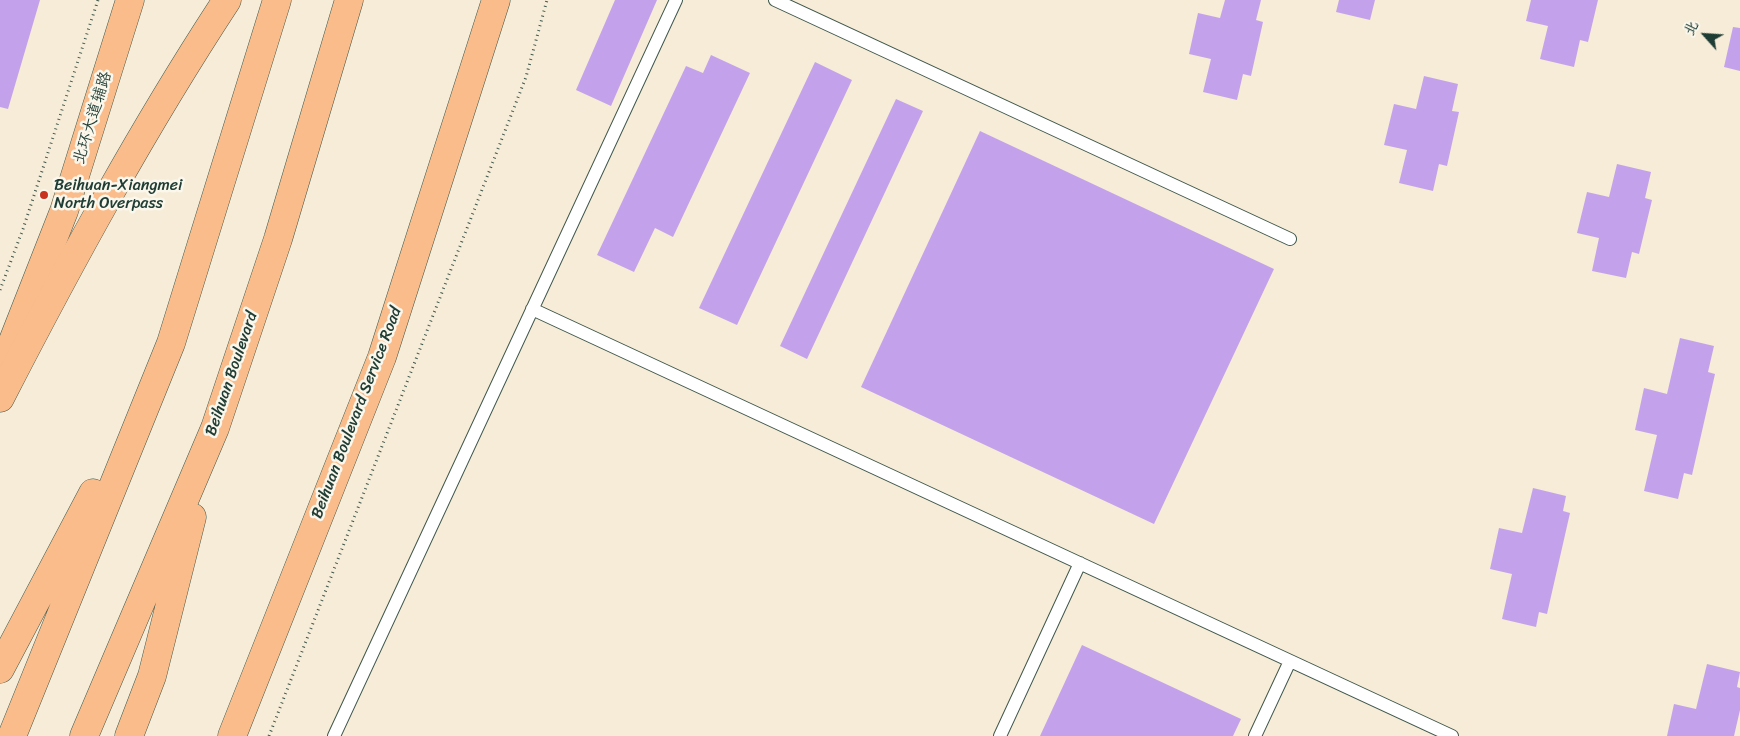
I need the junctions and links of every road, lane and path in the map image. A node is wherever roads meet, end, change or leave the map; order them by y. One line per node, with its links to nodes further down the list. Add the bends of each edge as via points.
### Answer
1 (98, 0): 11 (path)
2 (130, 0): 14 (main road, 北环大道辅路, via 64,212)
3 (227, 0): 15 (main road, via 188,59 90,226)
4 (277, 0): 13 (main road)
5 (349, 0): 16 (main road, Beihuan Boulevard, via 278,239)
6 (496, 0): 23 (main road, Beihuan Boulevard Service Road, via 382,357)
7 (547, 0): 24 (path, via 526,77)
8 (676, 0): 12 (lane)
9 (775, 0): 10 (lane)
10 (1290, 239)
11 (0, 290)
12 (532, 309): 17 (lane); 25 (lane)
13 (171, 343): 19 (main road); 20 (main road)
14 (3, 357)
15 (0, 398)
16 (215, 428): 21 (main road, Beihuan Boulevard); 22 (main road, via 152,676)
17 (1080, 563): 18 (lane); 26 (lane)
18 (1290, 661): 27 (lane); 28 (lane)
19 (0, 669)
20 (12, 736)
21 (84, 736)
22 (128, 736)
23 (232, 736)
24 (269, 736)
25 (334, 736)
26 (1000, 736)
27 (1255, 736)
28 (1452, 736)

